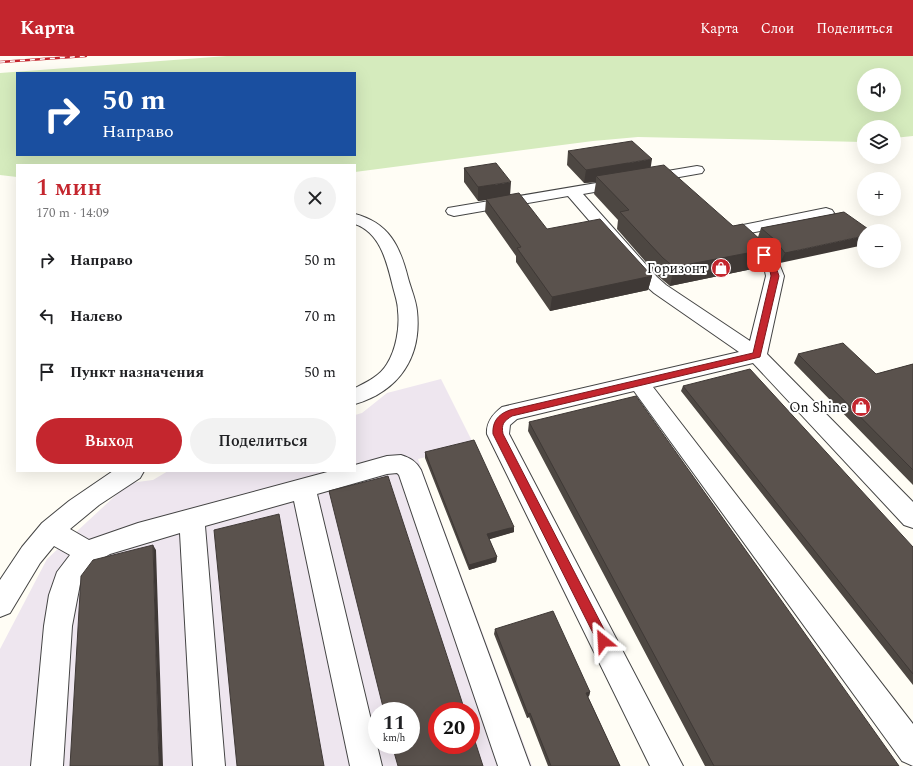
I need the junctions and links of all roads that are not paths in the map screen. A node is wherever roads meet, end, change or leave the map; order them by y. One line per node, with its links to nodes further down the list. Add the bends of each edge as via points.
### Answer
1 (697, 170): 2 (lane)
2 (674, 174): 3 (lane); 4 (lane)
3 (691, 190)
4 (572, 191): 5 (lane); 8 (lane, via 660,289)
5 (454, 211)
6 (826, 213): 8 (lane, via 732,226 764,255 772,265 775,276)
7 (356, 219): 10 (lane, via 374,227 389,247 408,310 406,342 399,362 387,379)
8 (757, 355): 9 (lane); 13 (lane)
9 (639, 382): 18 (lane); 23 (lane, via 510,413 501,418 497,426 498,434)
10 (356, 396)
11 (130, 472): 15 (lane, via 79,506)
12 (303, 488): 14 (lane); 21 (lane); 22 (lane, via 387,465 401,464 409,470)
13 (913, 518)
14 (192, 520): 16 (lane, via 110,543); 20 (lane)
15 (51, 531): 16 (lane); 17 (lane, via 31,554)
16 (90, 553): 19 (lane, via 73,571 63,595 58,626)
17 (0, 604)
18 (913, 750)
19 (47, 766)
20 (209, 766)
21 (366, 766)
22 (514, 766)
23 (667, 766)

